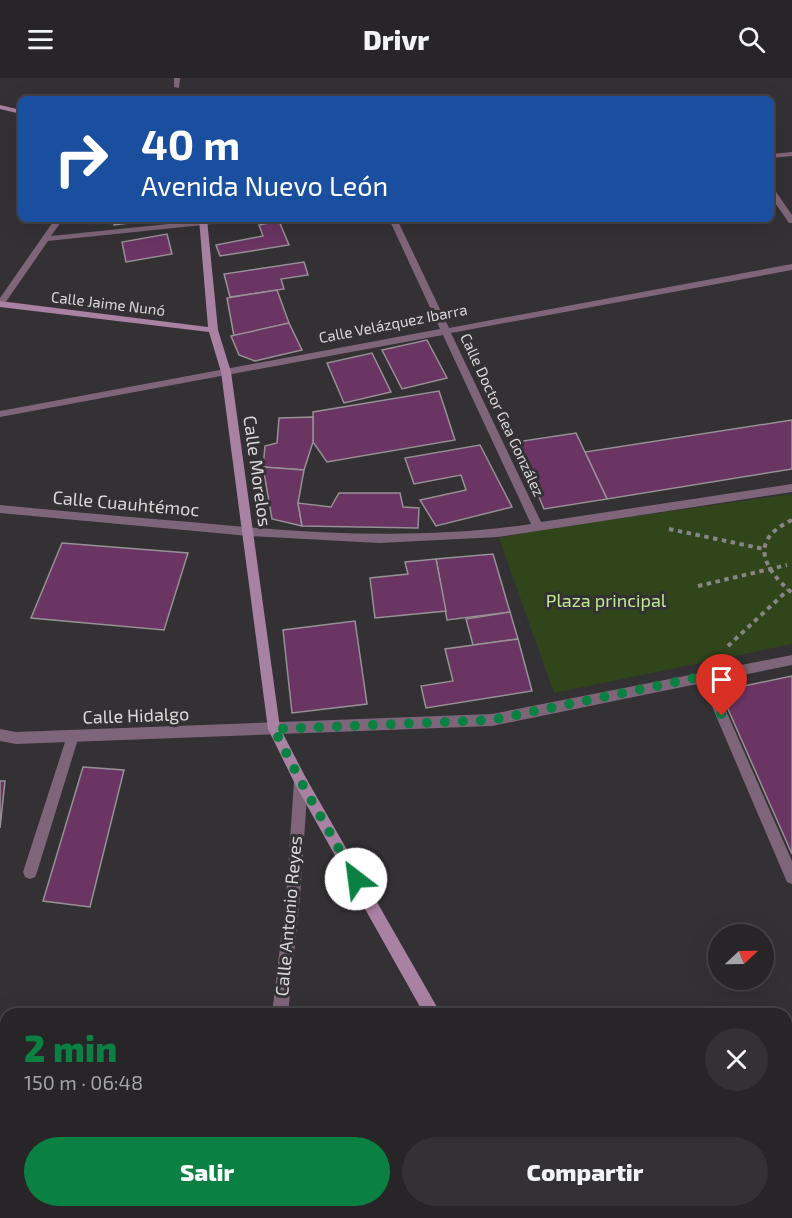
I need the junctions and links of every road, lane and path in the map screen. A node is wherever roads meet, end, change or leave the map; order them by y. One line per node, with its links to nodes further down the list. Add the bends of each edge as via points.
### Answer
1 (177, 78): 2 (street)
2 (177, 87)
3 (0, 106): 4 (main road)
4 (18, 111)
5 (792, 154): 6 (street)
6 (774, 156)
7 (774, 195): 8 (street)
8 (792, 221)
9 (57, 222): 13 (street)
10 (194, 222): 13 (street)
11 (203, 222): 16 (main road, Calle Morelos)
12 (394, 222): 17 (street, Calle Doctor Gea González)
13 (44, 239): 15 (street)
14 (792, 267): 17 (street, Calle Velázquez Ibarra)
15 (0, 304): 16 (main road, Calle Jaime Nunó)
16 (213, 330): 18 (main road, Calle Morelos)
17 (445, 330): 18 (street, Calle Velázquez Ibarra); 23 (street, Calle Doctor Gea González)
18 (226, 372): 19 (street, Calle Velázquez Ibarra); 25 (main road, Calle Morelos)
19 (0, 414)
20 (792, 488): 23 (street, Calle Cuauhtémoc)
21 (0, 509): 25 (street, Calle Cuauhtémoc)
22 (792, 520): 26 (path, via 771,531)
23 (537, 526): 25 (street, Calle Cuauhtémoc, via 498,533 379,539)
24 (669, 529): 26 (path)
25 (249, 532): 34 (main road, Calle Morelos)
26 (764, 549): 29 (path, via 768,569)
27 (787, 565): 28 (path)
28 (698, 586)
29 (788, 590): 30 (path); 31 (path)
30 (792, 593)
31 (728, 646)
32 (792, 660): 33 (street, Calle Hidalgo)
33 (705, 676): 34 (street, Calle Hidalgo, via 492,720); 39 (street)
34 (274, 729): 36 (street, Calle Hidalgo); 37 (main road, Calle Morelos)
35 (0, 735): 36 (street, Calle Hidalgo)
36 (73, 736): 38 (street)
37 (301, 782): 40 (street, Calle Antonio Reyes); 41 (main road, Calle Morelos)
38 (30, 872)
39 (792, 877)
40 (281, 1008)
41 (430, 1008)

